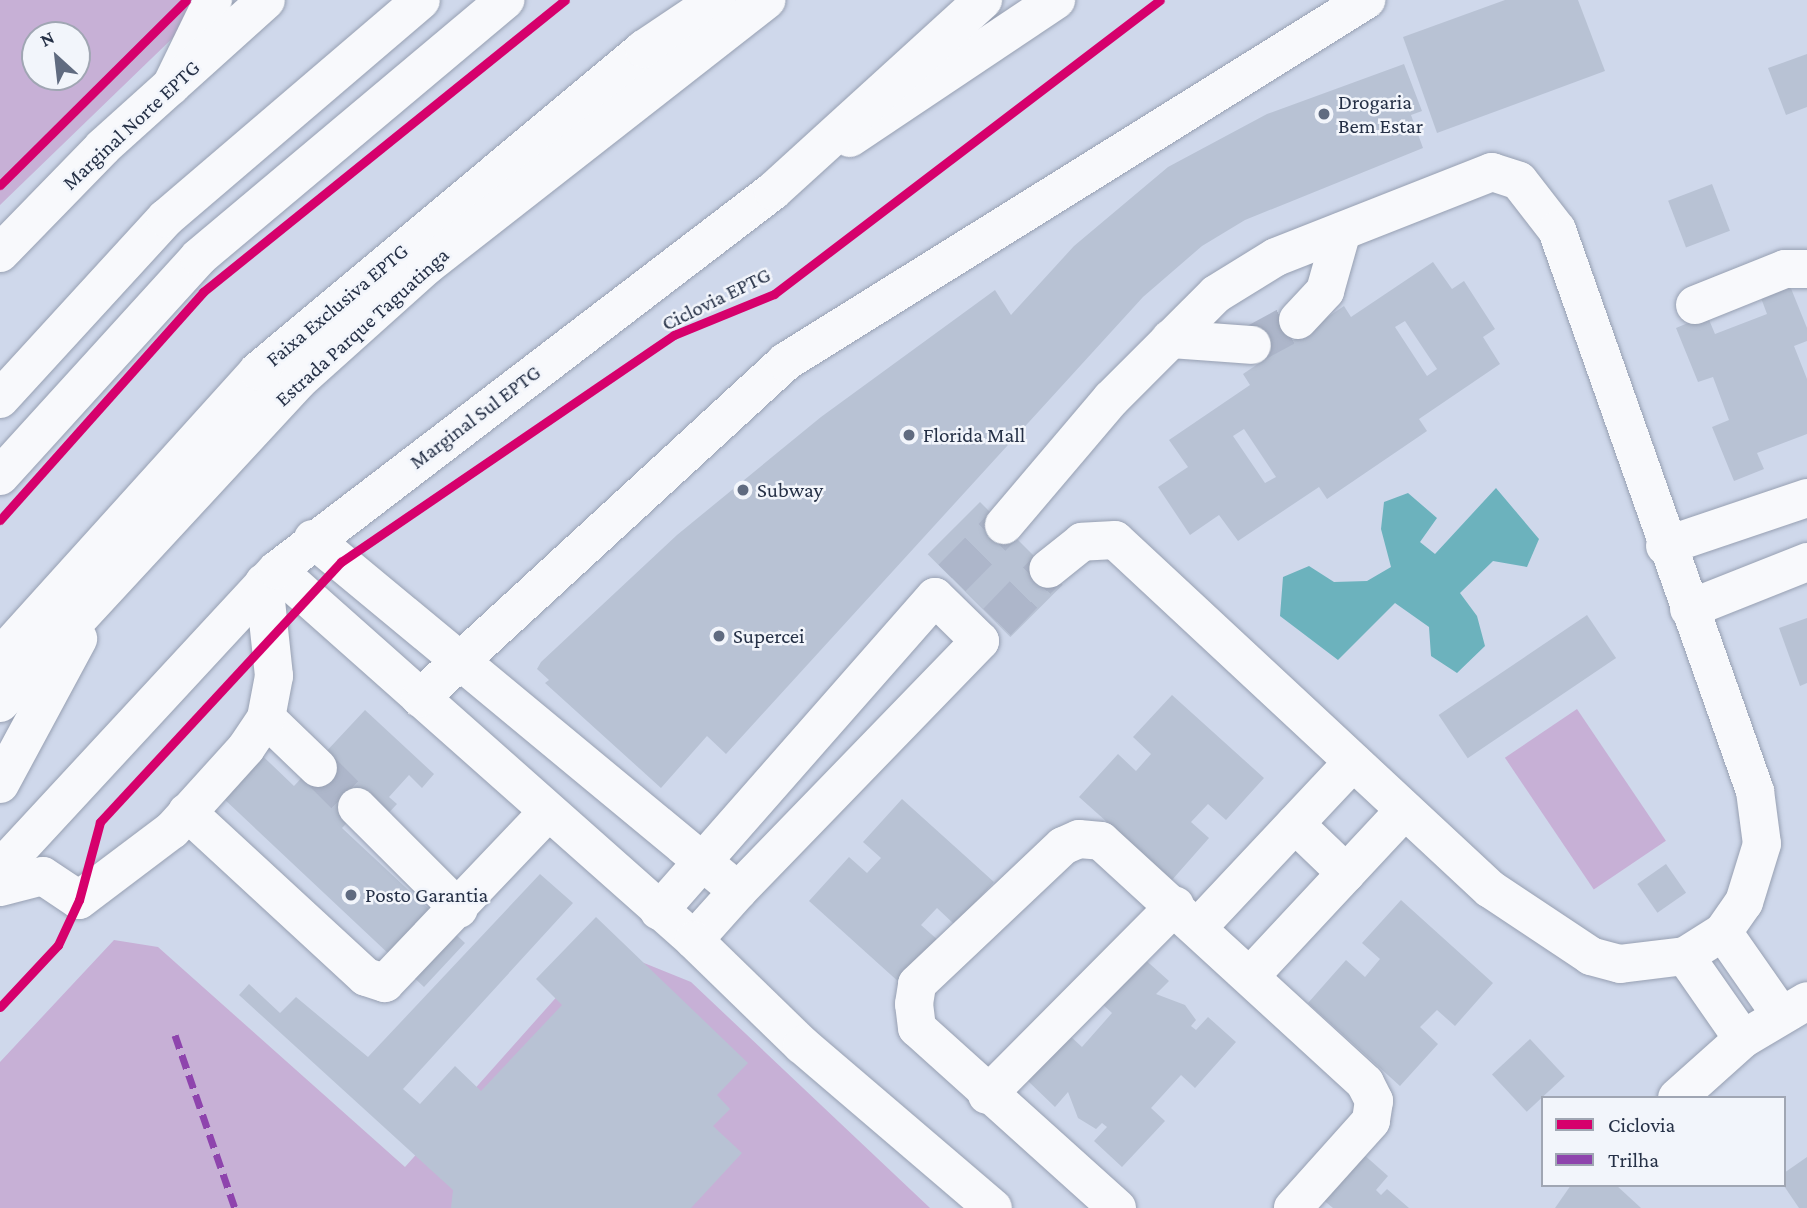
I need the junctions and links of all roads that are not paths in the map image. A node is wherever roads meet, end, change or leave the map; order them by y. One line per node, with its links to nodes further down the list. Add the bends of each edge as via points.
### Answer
1 (213, 0): 10 (main road)
2 (266, 0): 10 (main road, Marginal Norte EPTG)
3 (421, 0): 19 (main road, via 166,218)
4 (505, 0): 20 (main road, via 199,257)
5 (717, 0): 32 (main road, Faixa Exclusiva EPTG, via 644,49 258,372)
6 (767, 0): 30 (main road, Estrada Parque Taguatinga, via 426,265 298,381)
7 (984, 0): 11 (main road, Marginal Sul EPTG)
8 (1056, 0): 11 (main road)
9 (1346, 3): 33 (main road, via 785,362)
10 (170, 87): 13 (main road, Marginal Norte EPTG)
11 (773, 191): 24 (main road, Marginal Sul EPTG)
12 (1342, 231): 16 (main road, via 1325,291); 17 (main road, via 1276,257 1226,288); 25 (main road, via 1492,173 1519,181 1557,230)
13 (0, 253)
14 (1807, 269): 15 (main road, via 1785,269)
15 (1695, 305)
16 (1297, 320)
17 (1170, 339): 18 (main road); 23 (main road)
18 (1252, 345)
19 (0, 399)
20 (0, 475)
21 (1807, 498): 22 (main road)
22 (1738, 524): 25 (main road); 29 (main road)
23 (1004, 525)
24 (313, 539): 28 (main road, Marginal Sul EPTG); 33 (main road)
25 (1665, 546): 31 (main road)
26 (1807, 562): 29 (main road)
27 (1048, 569): 37 (main road, via 1082,542 1115,540)
28 (271, 577): 34 (main road); 36 (main road, via 275,652); 46 (main road, Marginal Sul EPTG)
29 (1759, 581): 31 (main road)
30 (107, 585): 35 (main road, Estrada Parque Taguatinga); 39 (main road)
31 (1689, 609): 53 (main road, via 1755,791 1762,844 1756,877)
32 (0, 657)
33 (461, 662): 34 (main road); 45 (main road)
34 (420, 698): 43 (main road)
35 (0, 704)
36 (267, 718): 38 (main road); 42 (main road)
37 (1353, 762): 41 (main road); 44 (main road)
38 (318, 768)
39 (0, 783)
40 (357, 807): 50 (main road)
41 (1405, 810): 47 (main road); 55 (main road, via 1490,889 1572,946 1620,964)
42 (187, 812): 48 (main road, via 79,900 43,876); 50 (main road, via 366,976 385,983 402,971)
43 (548, 812): 50 (main road); 51 (main road)
44 (1295, 824): 47 (main road); 52 (main road)
45 (704, 862): 49 (main road); 49 (main road, via 944,588 988,631); 51 (main road)
46 (0, 869)
47 (1346, 873): 56 (main road)
48 (0, 887)
49 (738, 891): 54 (main road)
50 (459, 909)
51 (659, 911): 54 (main road)
52 (1187, 916): 56 (main road); 59 (main road); 59 (main road, via 1101,841 1079,839 1063,846 918,984 917,1028)
53 (1723, 932): 55 (main road); 57 (main road)
54 (694, 940): 61 (main road, via 802,1045)
55 (1685, 956): 58 (main road)
56 (1252, 974): 63 (main road, via 1365,1083 1374,1101 1371,1122)
57 (1794, 1008): 58 (main road)
58 (1743, 1039): 60 (main road)
59 (987, 1095): 62 (main road)
60 (1679, 1096)
61 (993, 1208)
62 (1117, 1208)
63 (1293, 1208)

